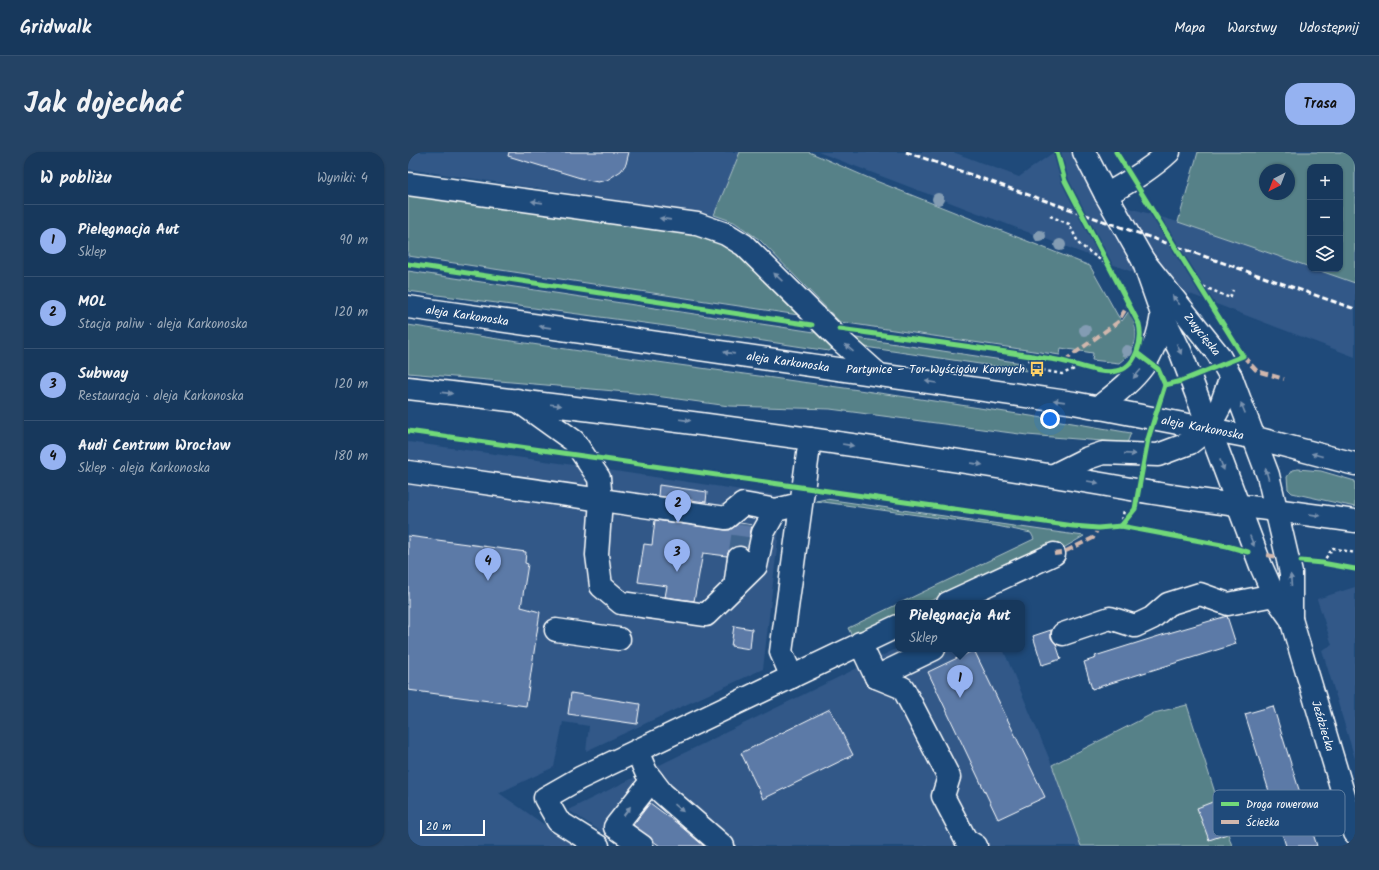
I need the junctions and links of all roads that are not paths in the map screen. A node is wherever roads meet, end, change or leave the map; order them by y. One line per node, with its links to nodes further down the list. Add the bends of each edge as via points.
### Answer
1 (1084, 152): 4 (street, Zwycięska)
2 (1169, 152): 4 (street, via 1133,180)
3 (408, 184): 8 (street, one-way to 3, via 744,245 726,234 697,224)
4 (1106, 194): 5 (street, Zwycięska)
5 (1144, 260): 7 (street, Zwycięska); 9 (street, Zwycięska, one-way to 5, via 1218,354)
6 (408, 307): 8 (street, aleja Karkonoska, one-way to 6)
7 (1162, 314): 12 (street, one-way to 12, via 1159,333 1148,361 1131,381); 13 (street, Zwycięska, one-way to 13, via 1181,353)
8 (878, 374): 12 (street, aleja Karkonoska, one-way to 8)
9 (1231, 377): 13 (street, via 1221,405); 14 (street, Zwycięska, one-way to 9)
10 (408, 388): 11 (street, one-way to 11)
11 (517, 400): 15 (street, one-way to 15, via 692,421); 19 (street, via 574,441 599,478)
12 (1098, 408): 13 (street, aleja Karkonoska)
13 (1208, 429): 14 (street, aleja Karkonoska); 18 (street, one-way to 13, via 1103,453 1150,455 1171,451 1190,443); 21 (street, Zwycięska, one-way to 21)
14 (1256, 438): 16 (street, aleja Karkonoska, one-way to 14); 23 (street, Zwycięska, one-way to 14)
15 (810, 439): 18 (street, one-way to 18); 20 (street)
16 (1355, 464)
17 (408, 472): 19 (street)
18 (1054, 475): 21 (street, one-way to 21, via 1139,491)
19 (601, 500): 22 (street, via 726,518 742,504 746,515); 27 (street, via 598,555 601,586 621,603 706,615)
20 (800, 504): 22 (street); 37 (street, via 781,652)
21 (1238, 505): 23 (street); 28 (street, Jeździecka, one-way to 28)
22 (776, 510): 27 (street, via 763,532 756,566)
23 (1276, 510): 24 (street, one-way to 24); 30 (street, Jeździecka, one-way to 23, via 1291,573)
24 (1355, 521)
25 (1054, 554): 29 (street)
26 (739, 558): 27 (street)
27 (735, 586)
28 (1274, 595): 30 (street, Jeździecka); 33 (street, via 1228,604 1200,594 1168,604 1152,618 1135,626 1110,618)
29 (954, 600)
30 (1291, 619): 41 (street, Jeździecka)
31 (895, 627): 35 (street)
32 (556, 630): 34 (street)
33 (1063, 634)
34 (619, 639)
35 (860, 644): 37 (street); 38 (street)
36 (928, 652): 38 (street)
37 (792, 677): 39 (street)
38 (876, 677): 47 (street, via 904,688 949,777 943,796 966,840)
39 (637, 751): 40 (street); 44 (street, via 545,798 558,821)
40 (652, 780): 45 (street, one-way to 40, via 615,827); 46 (street, one-way to 46, via 662,793)
41 (1342, 790)
42 (1345, 800): 43 (street, Jeździecka)
43 (1355, 833)
44 (598, 846)
45 (642, 846)
46 (723, 846)
47 (976, 846)

